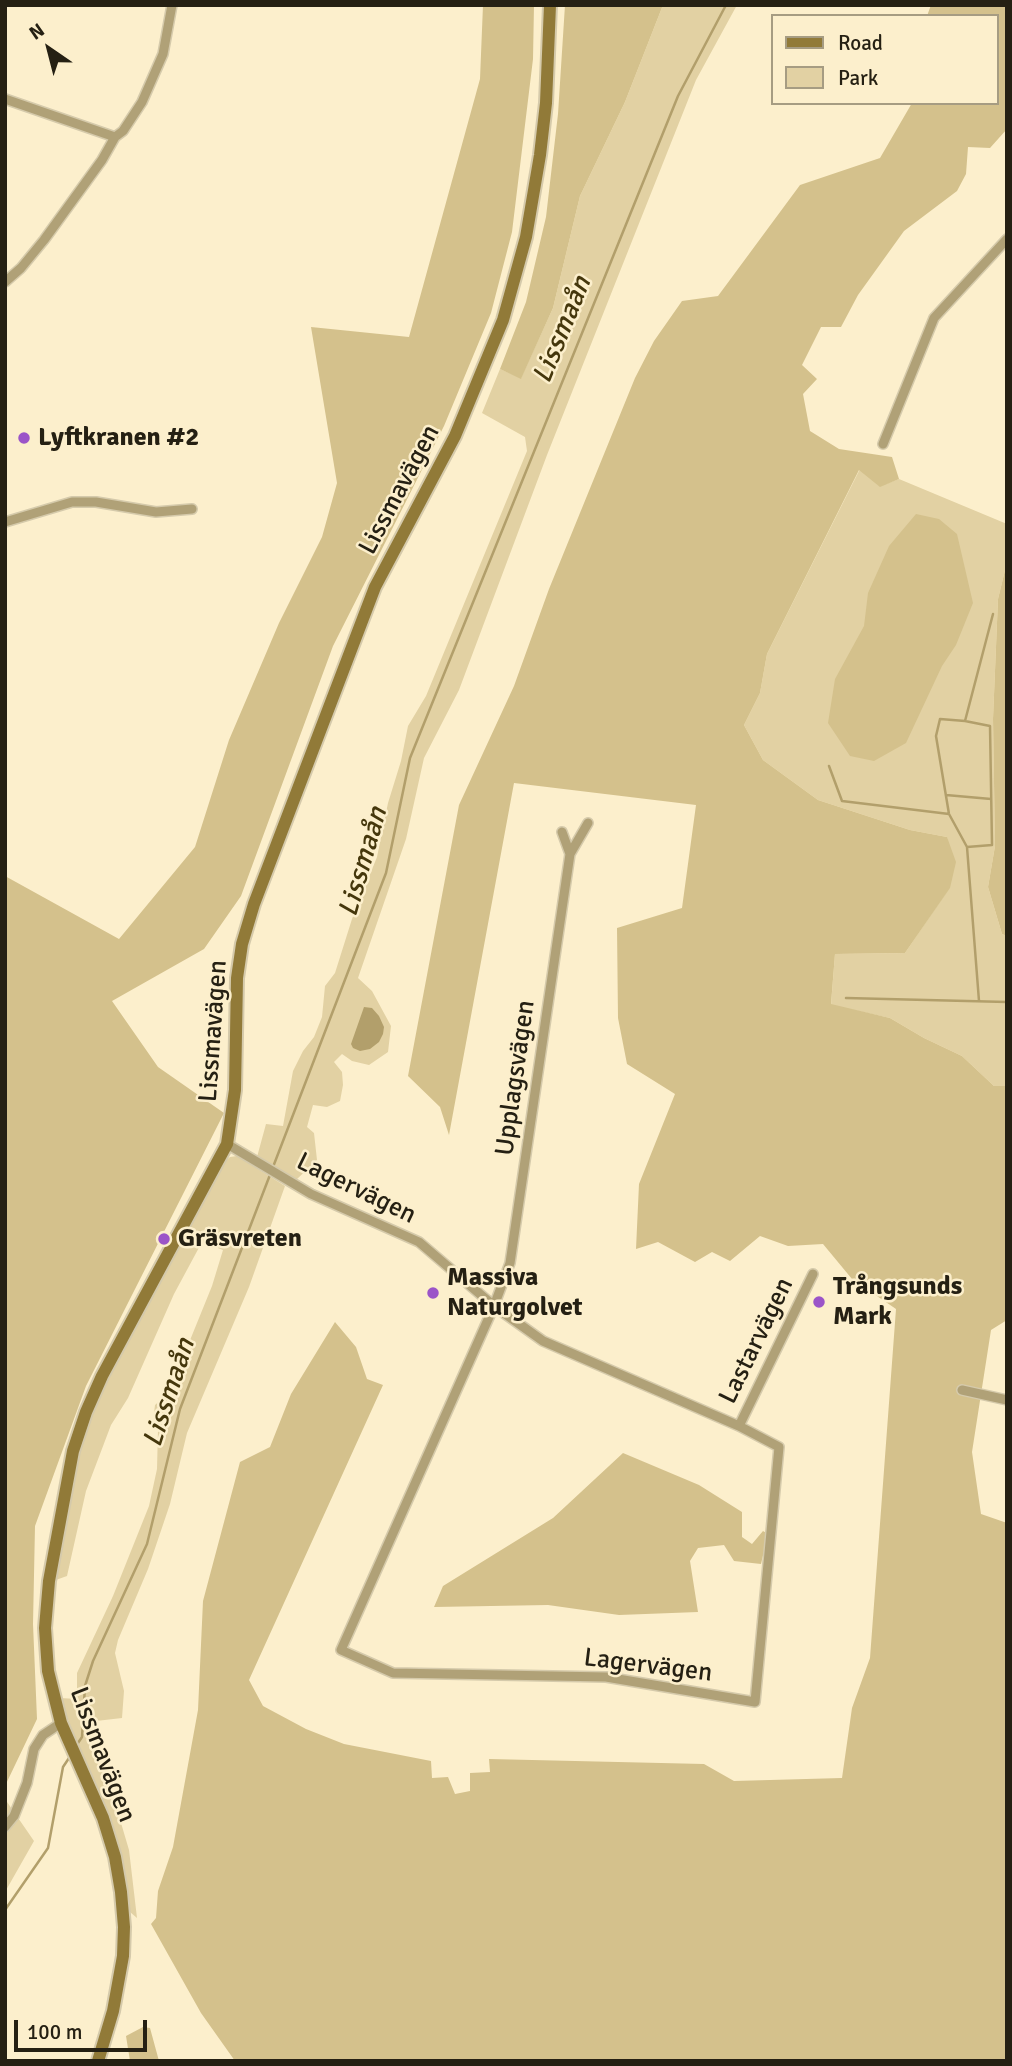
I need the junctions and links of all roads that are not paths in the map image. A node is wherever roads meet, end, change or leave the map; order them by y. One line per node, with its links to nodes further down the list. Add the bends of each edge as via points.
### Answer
1 (172, 5): 4 (street, via 163,54 142,102)
2 (550, 5): 13 (street, Lissmavägen, via 540,155 526,237 503,320 455,436 375,587 254,904 237,978 235,1090)
3 (5, 99): 4 (street)
4 (115, 137): 6 (street, via 44,240)
5 (1007, 239): 7 (street, via 934,318)
6 (5, 282)
7 (883, 444)
8 (192, 509): 9 (street, via 156,512 72,502)
9 (5, 522)
10 (587, 823): 12 (street)
11 (562, 832): 12 (street)
12 (570, 853): 15 (street, Upplagsvägen, via 510,1264)
13 (227, 1144): 15 (street, Lagervägen, via 311,1194 419,1242); 19 (street, Lissmavägen, via 102,1376 73,1451 45,1628 48,1671)
14 (813, 1274): 18 (street, Lastarvägen)
15 (494, 1306): 18 (street, Lagervägen, via 543,1341); 18 (street, Lagervägen, via 341,1650 393,1674 606,1677 755,1702 779,1447)
16 (962, 1390): 17 (street)
17 (1007, 1400)
18 (739, 1426)
19 (61, 1723): 20 (street, via 34,1749 27,1783); 21 (street, Lissmavägen, via 103,1818 121,1892 123,1956)
20 (5, 1827)
21 (98, 2061)

